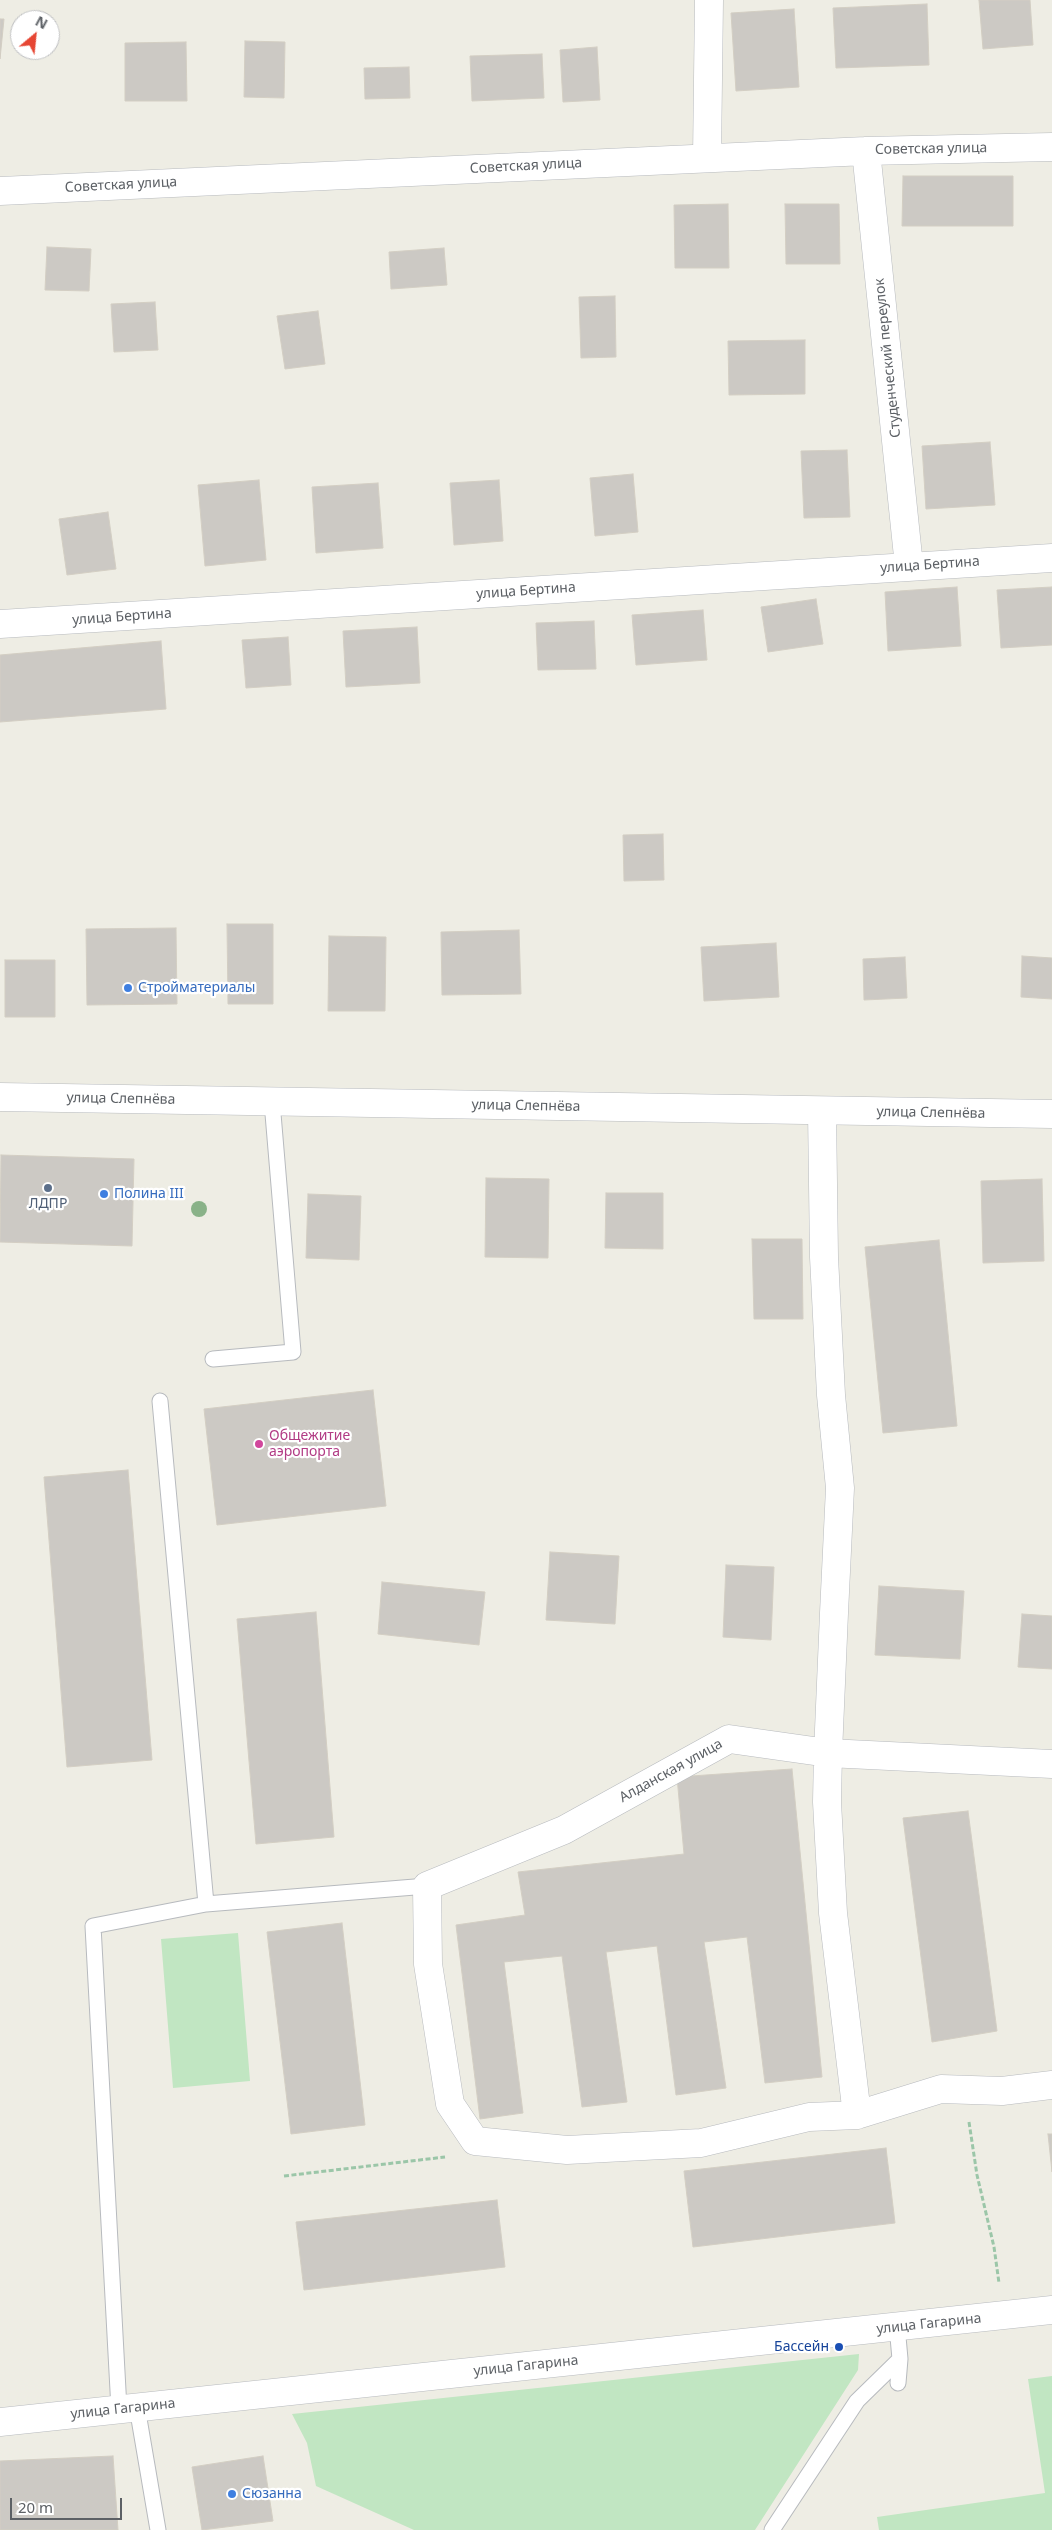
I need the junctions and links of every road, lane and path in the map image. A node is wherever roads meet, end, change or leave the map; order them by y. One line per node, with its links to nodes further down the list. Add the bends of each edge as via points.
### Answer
1 (709, 0): 4 (street)
2 (1052, 147): 3 (street, Советская улица)
3 (866, 151): 4 (street, Советская улица); 7 (street, Студенческий переулок)
4 (707, 158): 5 (street, Советская улица)
5 (0, 191)
6 (1052, 558): 7 (street, улица Бертина)
7 (909, 566): 8 (street, улица Бертина)
8 (0, 624)
9 (0, 1097): 10 (street, улица Слепнёва)
10 (272, 1102): 11 (street, улица Слепнёва); 13 (lane, via 293,1352)
11 (822, 1112): 12 (street, улица Слепнёва); 15 (street, via 824,1257 831,1395 840,1488)
12 (1052, 1114)
13 (213, 1359)
14 (160, 1401): 18 (lane)
15 (828, 1753): 16 (street, Алданская улица); 17 (street, Алданская улица, via 729,1739 564,1830); 21 (street, via 827,1802 833,1913)
16 (1052, 1764)
17 (427, 1886): 18 (lane); 22 (street, via 428,1964 450,2104)
18 (206, 1904): 29 (lane, via 93,1926)
19 (1052, 2085): 20 (street, via 1002,2091)
20 (965, 2089): 21 (street, via 941,2089); 25 (path, via 976,2175 994,2247)
21 (857, 2115): 22 (street, via 809,2117 701,2143 567,2150)
22 (475, 2141): 23 (path, via 455,2156)
23 (284, 2176)
24 (1052, 2310): 25 (street, улица Гагарина)
25 (1004, 2316): 26 (street, улица Гагарина)
26 (897, 2326): 27 (lane); 29 (street, улица Гагарина)
27 (900, 2359): 28 (lane); 32 (lane, via 857,2401)
28 (898, 2383)
29 (128, 2408): 30 (street, улица Гагарина); 31 (lane)
30 (0, 2422)
31 (158, 2530)
32 (772, 2530)

